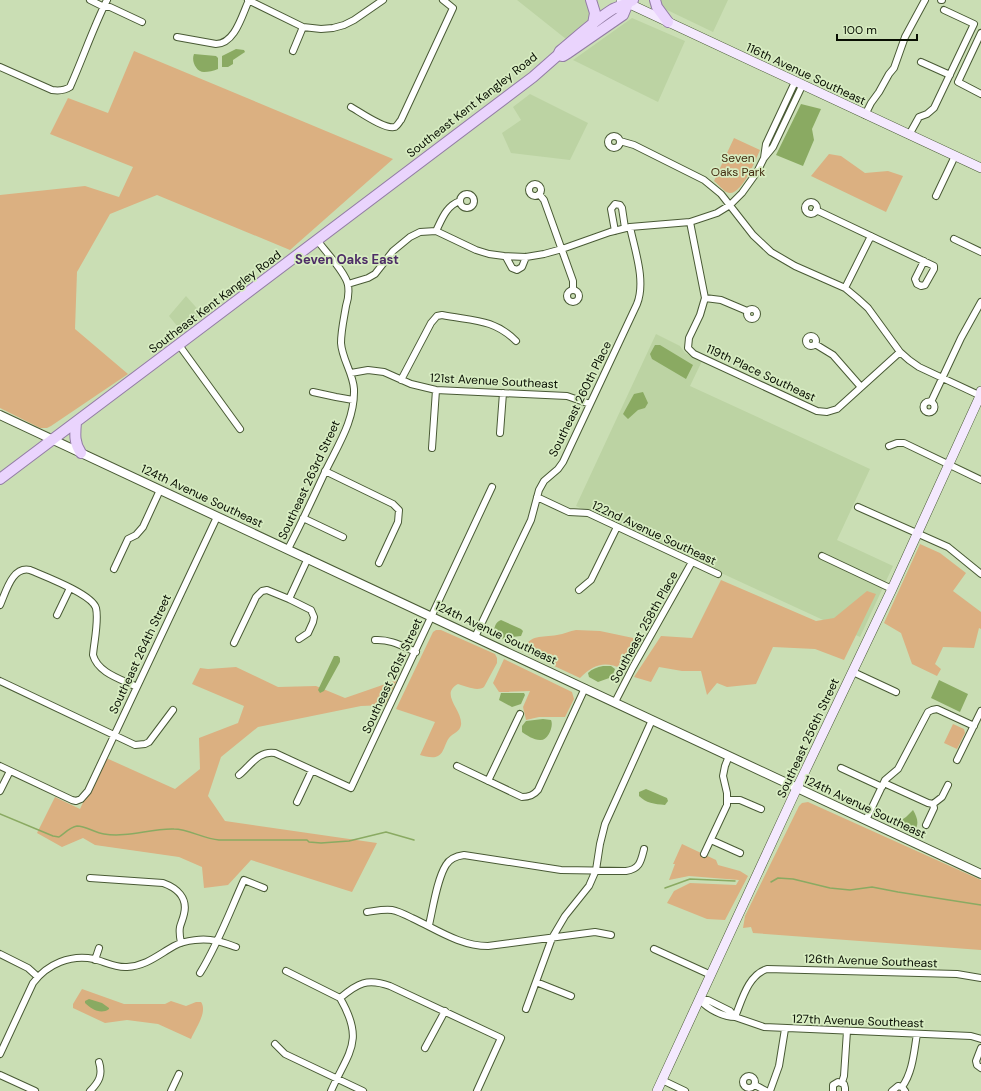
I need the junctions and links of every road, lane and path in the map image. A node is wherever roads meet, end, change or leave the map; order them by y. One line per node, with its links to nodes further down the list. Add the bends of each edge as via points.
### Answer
1 (90, 0): 10 (street)
2 (108, 0): 10 (street)
3 (248, 0): 15 (street); 17 (street, via 233,36 226,42 216,44)
4 (383, 0): 15 (street, via 344,25 321,29)
5 (443, 0): 25 (street, via 453,8 401,120 394,127 385,126)
6 (591, 0): 14 (main road, via 595,13)
7 (655, 0): 13 (main road, via 656,7)
8 (925, 0): 26 (street, via 905,37 894,68)
9 (627, 1): 13 (main road, 116th Avenue Southeast); 14 (main road, Southeast Kent Kangley Road); 19 (main road, Southeast Kent Kangley Road, via 623,15 568,53)
10 (104, 7): 12 (street, via 110,7); 21 (street, via 70,87 59,91 47,88)
11 (944, 10): 22 (street, via 974,24)
12 (142, 22)
13 (668, 22): 23 (main road, 116th Avenue Southeast)
14 (593, 24): 19 (main road, Southeast Kent Kangley Road)
15 (303, 27): 18 (street)
16 (981, 33): 24 (street, via 958,82)
17 (177, 38)
18 (293, 51)
19 (558, 55): 42 (main road, Southeast Kent Kangley Road, via 533,77)
20 (921, 62): 22 (street)
21 (0, 67)
22 (950, 75): 27 (street, via 934,108 919,117)
23 (799, 84): 26 (main road, 116th Avenue Southeast); 34 (street, via 773,147 750,183)
24 (981, 94)
25 (351, 107)
26 (865, 115): 27 (main road, 116th Avenue Southeast)
27 (909, 135): 29 (main road, 116th Avenue Southeast)
28 (620, 141): 34 (street, via 634,145 704,180)
29 (955, 156): 30 (main road, 116th Avenue Southeast); 32 (street)
30 (981, 168)
31 (539, 194): 43 (street, via 544,200)
32 (936, 196)
33 (460, 201): 38 (street, via 447,210)
34 (730, 205): 36 (street, via 717,213); 49 (street, via 753,235 771,252 794,266)
35 (816, 210): 40 (street)
36 (690, 222): 37 (street); 51 (street)
37 (628, 228): 39 (street); 39 (street, Southeast 260th Place, via 622,208 615,204 610,209); 68 (street, Southeast 260th Place, via 641,282 640,297)
38 (436, 231): 45 (street, via 476,250); 48 (street, via 420,232 410,237 388,256 375,274)
39 (616, 231): 43 (street)
40 (871, 236): 47 (street); 49 (street)
41 (954, 239): 44 (street)
42 (317, 240): 48 (street); 56 (main road, Southeast Kent Kangley Road)
43 (562, 249): 46 (street); 50 (street, via 573,281)
44 (981, 252)
45 (506, 257): 46 (street); 46 (street, via 512,268 517,270 522,267)
46 (526, 257)
47 (924, 261)
48 (348, 284): 58 (street, Southeast 263rd Street, via 341,344)
49 (845, 288): 57 (street, via 868,308)
50 (573, 290)
51 (705, 298): 53 (street, via 721,300); 61 (street, 119th Place Southeast, via 689,338 688,348 694,354 817,411 832,412)
52 (981, 302): 59 (street)
53 (747, 311)
54 (516, 341): 60 (street, via 504,330 478,320 437,316)
55 (815, 344): 61 (street, via 833,355)
56 (179, 345): 70 (main road, Southeast Kent Kangley Road); 71 (street)
57 (900, 352): 59 (street, via 919,367); 61 (street)
58 (351, 373): 60 (street, 121st Avenue Southeast, via 376,370); 66 (street, Southeast 263rd Street)
59 (943, 378): 65 (street); 67 (street)
60 (401, 380): 62 (street, 121st Avenue Southeast)
61 (862, 387)
62 (436, 390): 64 (street, 121st Avenue Southeast); 75 (street)
63 (313, 392): 66 (street)
64 (503, 393): 68 (street, 121st Avenue Southeast, via 567,396); 72 (street)
65 (981, 394): 77 (main road, Southeast 256th Street)
66 (353, 400): 78 (street, Southeast 263rd Street, via 349,422)
67 (931, 402)
68 (590, 404): 83 (street, Southeast 260th Place, via 563,462 544,481)
69 (0, 415): 73 (street, 124th Avenue Southeast)
70 (76, 422): 73 (main road, Southeast Kent Kangley Road); 76 (main road, via 76,442)
71 (240, 429)
72 (500, 433)
73 (53, 439): 76 (street, 124th Avenue Southeast); 79 (main road, Southeast Kent Kangley Road)
74 (889, 446): 77 (street, via 904,444)
75 (432, 448)
76 (81, 453): 82 (street, 124th Avenue Southeast)
77 (948, 465): 80 (street); 88 (main road, Southeast 256th Street)
78 (325, 471): 86 (street, Southeast 263rd Street); 94 (street, via 393,504 399,510 398,522)
79 (0, 479)
80 (981, 480)
81 (492, 487): 104 (street, Southeast 261st Street)
82 (160, 490): 85 (street, 124th Avenue Southeast); 95 (street, via 143,527 128,539)
83 (537, 497): 87 (street, 122nd Avenue Southeast, via 569,512 588,513); 105 (street, Southeast 260th Place, via 531,520)
84 (858, 507): 88 (street)
85 (218, 517): 90 (street, 124th Avenue Southeast); 112 (street, Southeast 264th Street)
86 (303, 518): 89 (street); 90 (street, Southeast 263rd Street)
87 (618, 527): 93 (street, 122nd Avenue Southeast); 100 (street, via 592,580)
88 (917, 532): 97 (street, via 948,547); 99 (main road, Southeast 256th Street)
89 (343, 537)
90 (288, 549): 92 (street, 124th Avenue Southeast)
91 (822, 556): 99 (street)
92 (308, 558): 101 (street); 104 (street, 124th Avenue Southeast)
93 (692, 562): 96 (street, 122nd Avenue Southeast); 115 (street, Southeast 258th Place)
94 (379, 563)
95 (114, 569)
96 (718, 574)
97 (981, 574)
98 (70, 588): 102 (street, via 25,568 13,577); 103 (street); 112 (street, via 85,596 95,606 95,661 106,672)
99 (892, 589): 110 (main road, Southeast 256th Street)
100 (579, 590)
101 (289, 599): 106 (street, via 311,610 314,617 308,633); 108 (street, via 270,590 262,591 256,597)
102 (0, 605)
103 (57, 615)
104 (432, 617): 105 (street, 124th Avenue Southeast); 109 (street, Southeast 261st Street)
105 (475, 636): 113 (street, 124th Avenue Southeast)
106 (299, 639)
107 (375, 640): 109 (street, via 390,640)
108 (234, 643)
109 (416, 652): 127 (street, Southeast 261st Street, via 351,788)
110 (853, 672): 114 (street); 133 (main road, Southeast 256th Street)
111 (0, 681): 121 (street)
112 (137, 686): 121 (street, Southeast 264th Street)
113 (585, 688): 115 (street, 124th Avenue Southeast); 130 (street, via 535,793 522,797)
114 (896, 692)
115 (615, 702): 119 (street, 124th Avenue Southeast)
116 (173, 710): 121 (street, via 154,737 145,744 135,745)
117 (981, 711): 120 (street)
118 (520, 714): 130 (street)
119 (652, 720): 122 (street, 124th Avenue Southeast); 145 (street, via 605,824)
120 (974, 726): 123 (street); 131 (street, via 937,709 930,710 898,769)
121 (114, 735): 128 (street, Southeast 264th Street, via 88,791 76,801)
122 (729, 756): 133 (street, 124th Avenue Southeast); 135 (street, via 723,776)
123 (957, 760)
124 (0, 766): 128 (street)
125 (457, 766): 130 (street)
126 (841, 768): 131 (street)
127 (312, 770): 129 (street, via 269,752 264,753); 136 (street)
128 (10, 771): 134 (street)
129 (239, 775)
130 (488, 781)
131 (883, 785): 137 (street); 139 (street)
132 (948, 785): 137 (street, via 942,797)
133 (797, 788): 139 (street, 124th Avenue Southeast); 162 (main road, Southeast 256th Street)
134 (0, 791)
135 (727, 800): 138 (street, via 740,800); 141 (street, via 726,809)
136 (297, 802)
137 (933, 804): 140 (street, via 934,808)
138 (761, 809)
139 (866, 820): 146 (street, 124th Avenue Southeast)
140 (926, 825)
141 (711, 840): 143 (street); 144 (street)
142 (644, 849): 145 (street, via 639,864 633,870)
143 (740, 853)
144 (704, 854)
145 (596, 870): 150 (street, via 561,870 464,855 456,856 446,864 441,874); 152 (street, via 589,886 565,916)
146 (981, 874)
147 (90, 878): 154 (street, via 163,883 171,886 183,898 185,906 180,928)
148 (264, 888): 153 (street, via 244,880)
149 (367, 912): 150 (street, via 394,910)
150 (429, 925): 152 (street, via 451,937 477,946)
151 (611, 934): 152 (street, via 595,932)
152 (552, 938): 165 (street)
153 (216, 941): 154 (street); 155 (street); 161 (street, via 213,952)
154 (181, 943): 159 (street, via 156,958 126,967)
155 (236, 947)
156 (99, 948): 159 (street)
157 (654, 949): 162 (street)
158 (0, 954): 163 (street, via 28,968)
159 (95, 960): 163 (street, via 82,957 64,960)
160 (286, 971): 167 (street)
161 (200, 973)
162 (711, 976): 168 (main road, Southeast 256th Street)
163 (38, 977): 179 (street)
164 (981, 978): 171 (street, 126th Avenue Southeast, via 957,974 767,968 754,977 748,986)
165 (536, 982): 166 (street); 169 (street)
166 (571, 996)
167 (340, 998): 170 (street, via 361,983 381,983); 184 (street, via 354,1031 351,1049)
168 (700, 1000): 171 (street, 127th Avenue Southeast, via 708,1000 730,1011); 185 (main road, Southeast 256th Street)
169 (526, 1009)
170 (445, 1011): 177 (street); 194 (street, via 501,1038)
171 (735, 1017): 172 (street, 127th Avenue Southeast, via 764,1027)
172 (785, 1029): 173 (street, 127th Avenue Southeast); 198 (street, via 779,1066)
173 (847, 1031): 174 (street, 127th Avenue Southeast); 186 (street)
174 (917, 1034): 175 (street, 127th Avenue Southeast); 188 (street)
175 (981, 1038)
176 (275, 1044): 184 (street, via 285,1054)
177 (426, 1048)
178 (981, 1048): 181 (street, via 976,1061)
179 (0, 1054)
180 (100, 1062): 190 (street, via 100,1078)
181 (981, 1068)
182 (179, 1074): 191 (street)
183 (0, 1075): 189 (street)
184 (337, 1078): 192 (street); 193 (street)
185 (662, 1080): 195 (main road, Southeast 256th Street); 196 (street)
186 (842, 1082): 199 (street, via 834,1083); 200 (street)
187 (754, 1085): 197 (street)
188 (904, 1089): 201 (street, via 895,1087)
189 (36, 1091)
190 (90, 1091)
191 (171, 1091)
192 (331, 1091)
193 (363, 1091)
194 (477, 1091)
195 (657, 1091)
196 (685, 1091)
197 (766, 1091)
198 (770, 1091)
199 (832, 1091)
200 (845, 1091)
201 (892, 1091)

